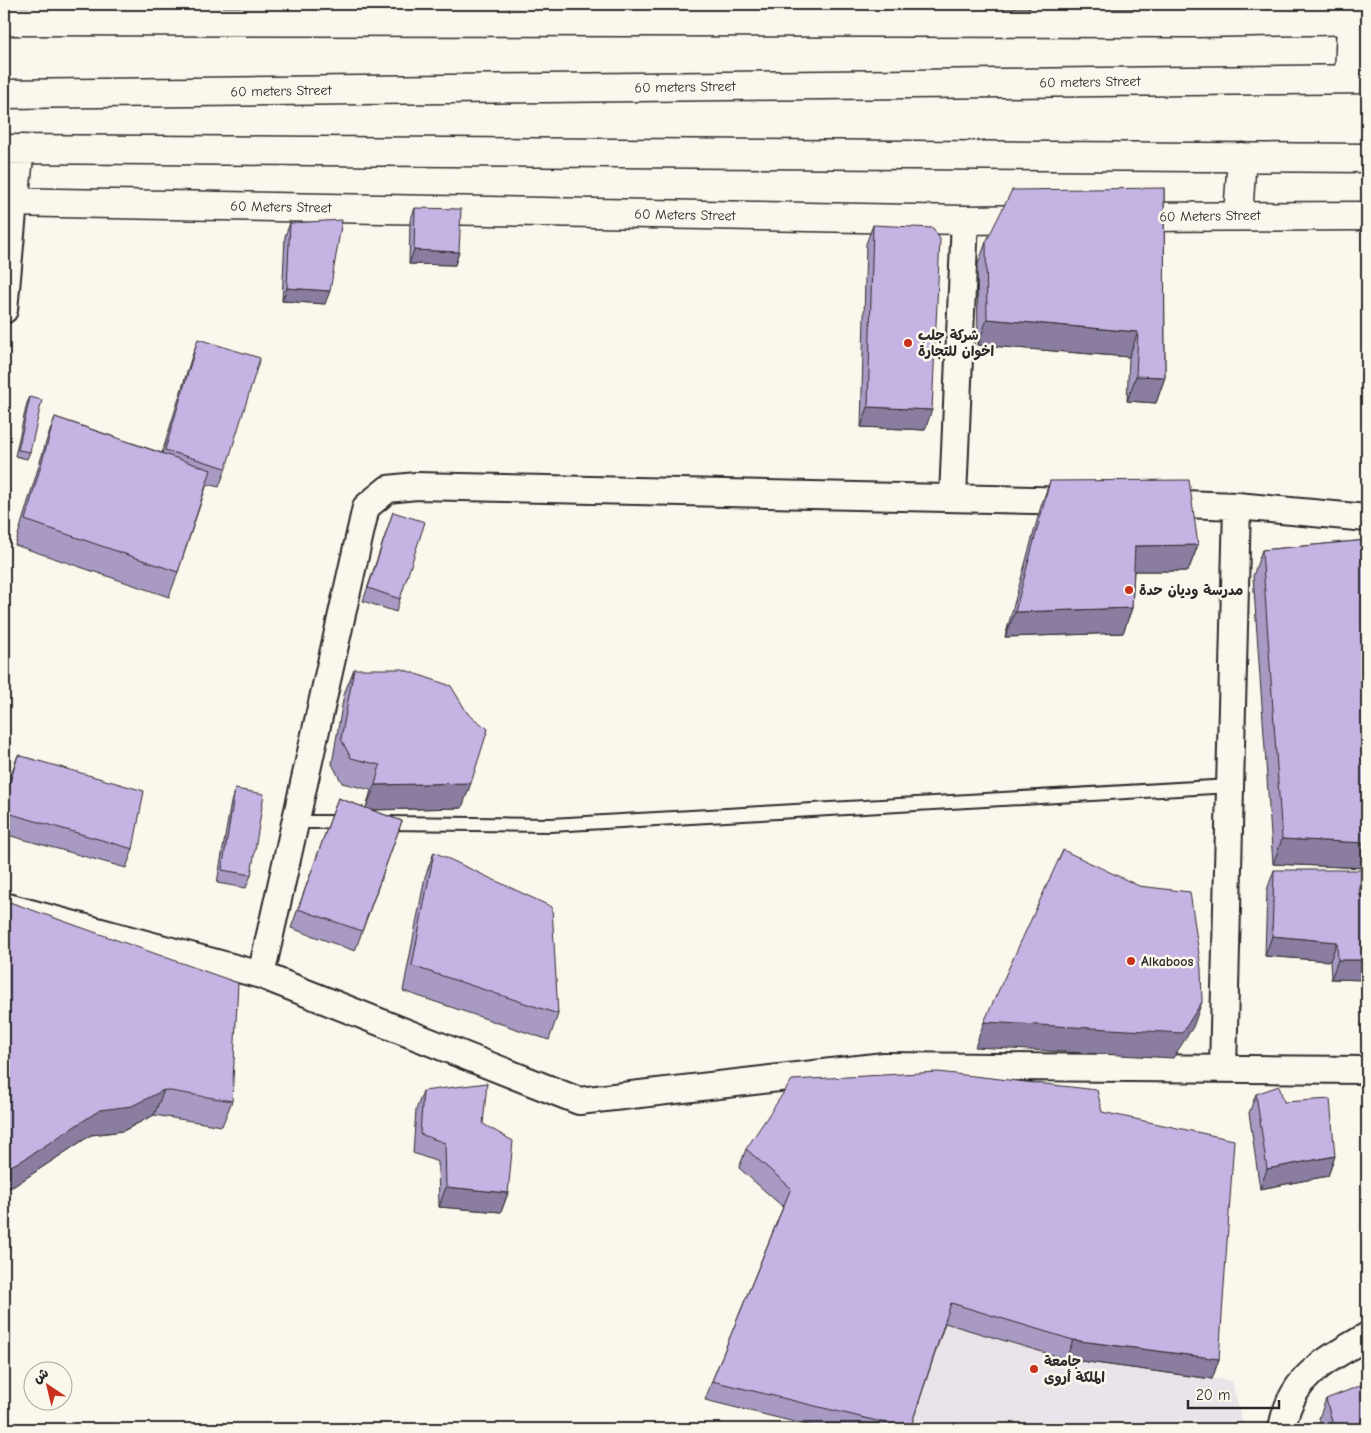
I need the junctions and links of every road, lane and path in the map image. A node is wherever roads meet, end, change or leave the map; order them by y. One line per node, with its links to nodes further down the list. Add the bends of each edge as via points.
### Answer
1 (1036, 13): 2 (main road); 4 (main road)
2 (1197, 13): 3 (main road)
3 (1359, 20): 5 (main road)
4 (4, 21)
5 (1358, 79): 6 (main road, 60 meters Street)
6 (4, 94)
7 (12, 149): 8 (main road); 10 (main road)
8 (1242, 157): 9 (main road); 11 (main road)
9 (1367, 158)
10 (9, 202): 15 (main road, 60 Meters Street); 16 (street)
11 (1238, 216): 12 (main road, 60 Meters Street); 14 (main road, 60 Meters Street)
12 (1367, 216)
13 (1062, 218): 15 (main road, 60 Meters Street)
14 (1101, 218)
15 (965, 220): 17 (street)
16 (4, 310)
17 (953, 497): 18 (street); 23 (street, via 426,486 388,489 366,507)
18 (1100, 502)
19 (1129, 503): 20 (street)
20 (1237, 506): 21 (street); 22 (street)
21 (1367, 518)
22 (1230, 786): 25 (lane, via 551,825); 28 (street)
23 (294, 822): 24 (lane); 27 (street)
24 (354, 822)
25 (373, 823)
26 (4, 906): 27 (street)
27 (261, 975): 28 (street, via 580,1101 884,1066)
28 (1223, 1069): 29 (street)
29 (1367, 1070)
30 (1367, 1336): 31 (street, via 1312,1371 1296,1389 1285,1411)
31 (1282, 1429)

